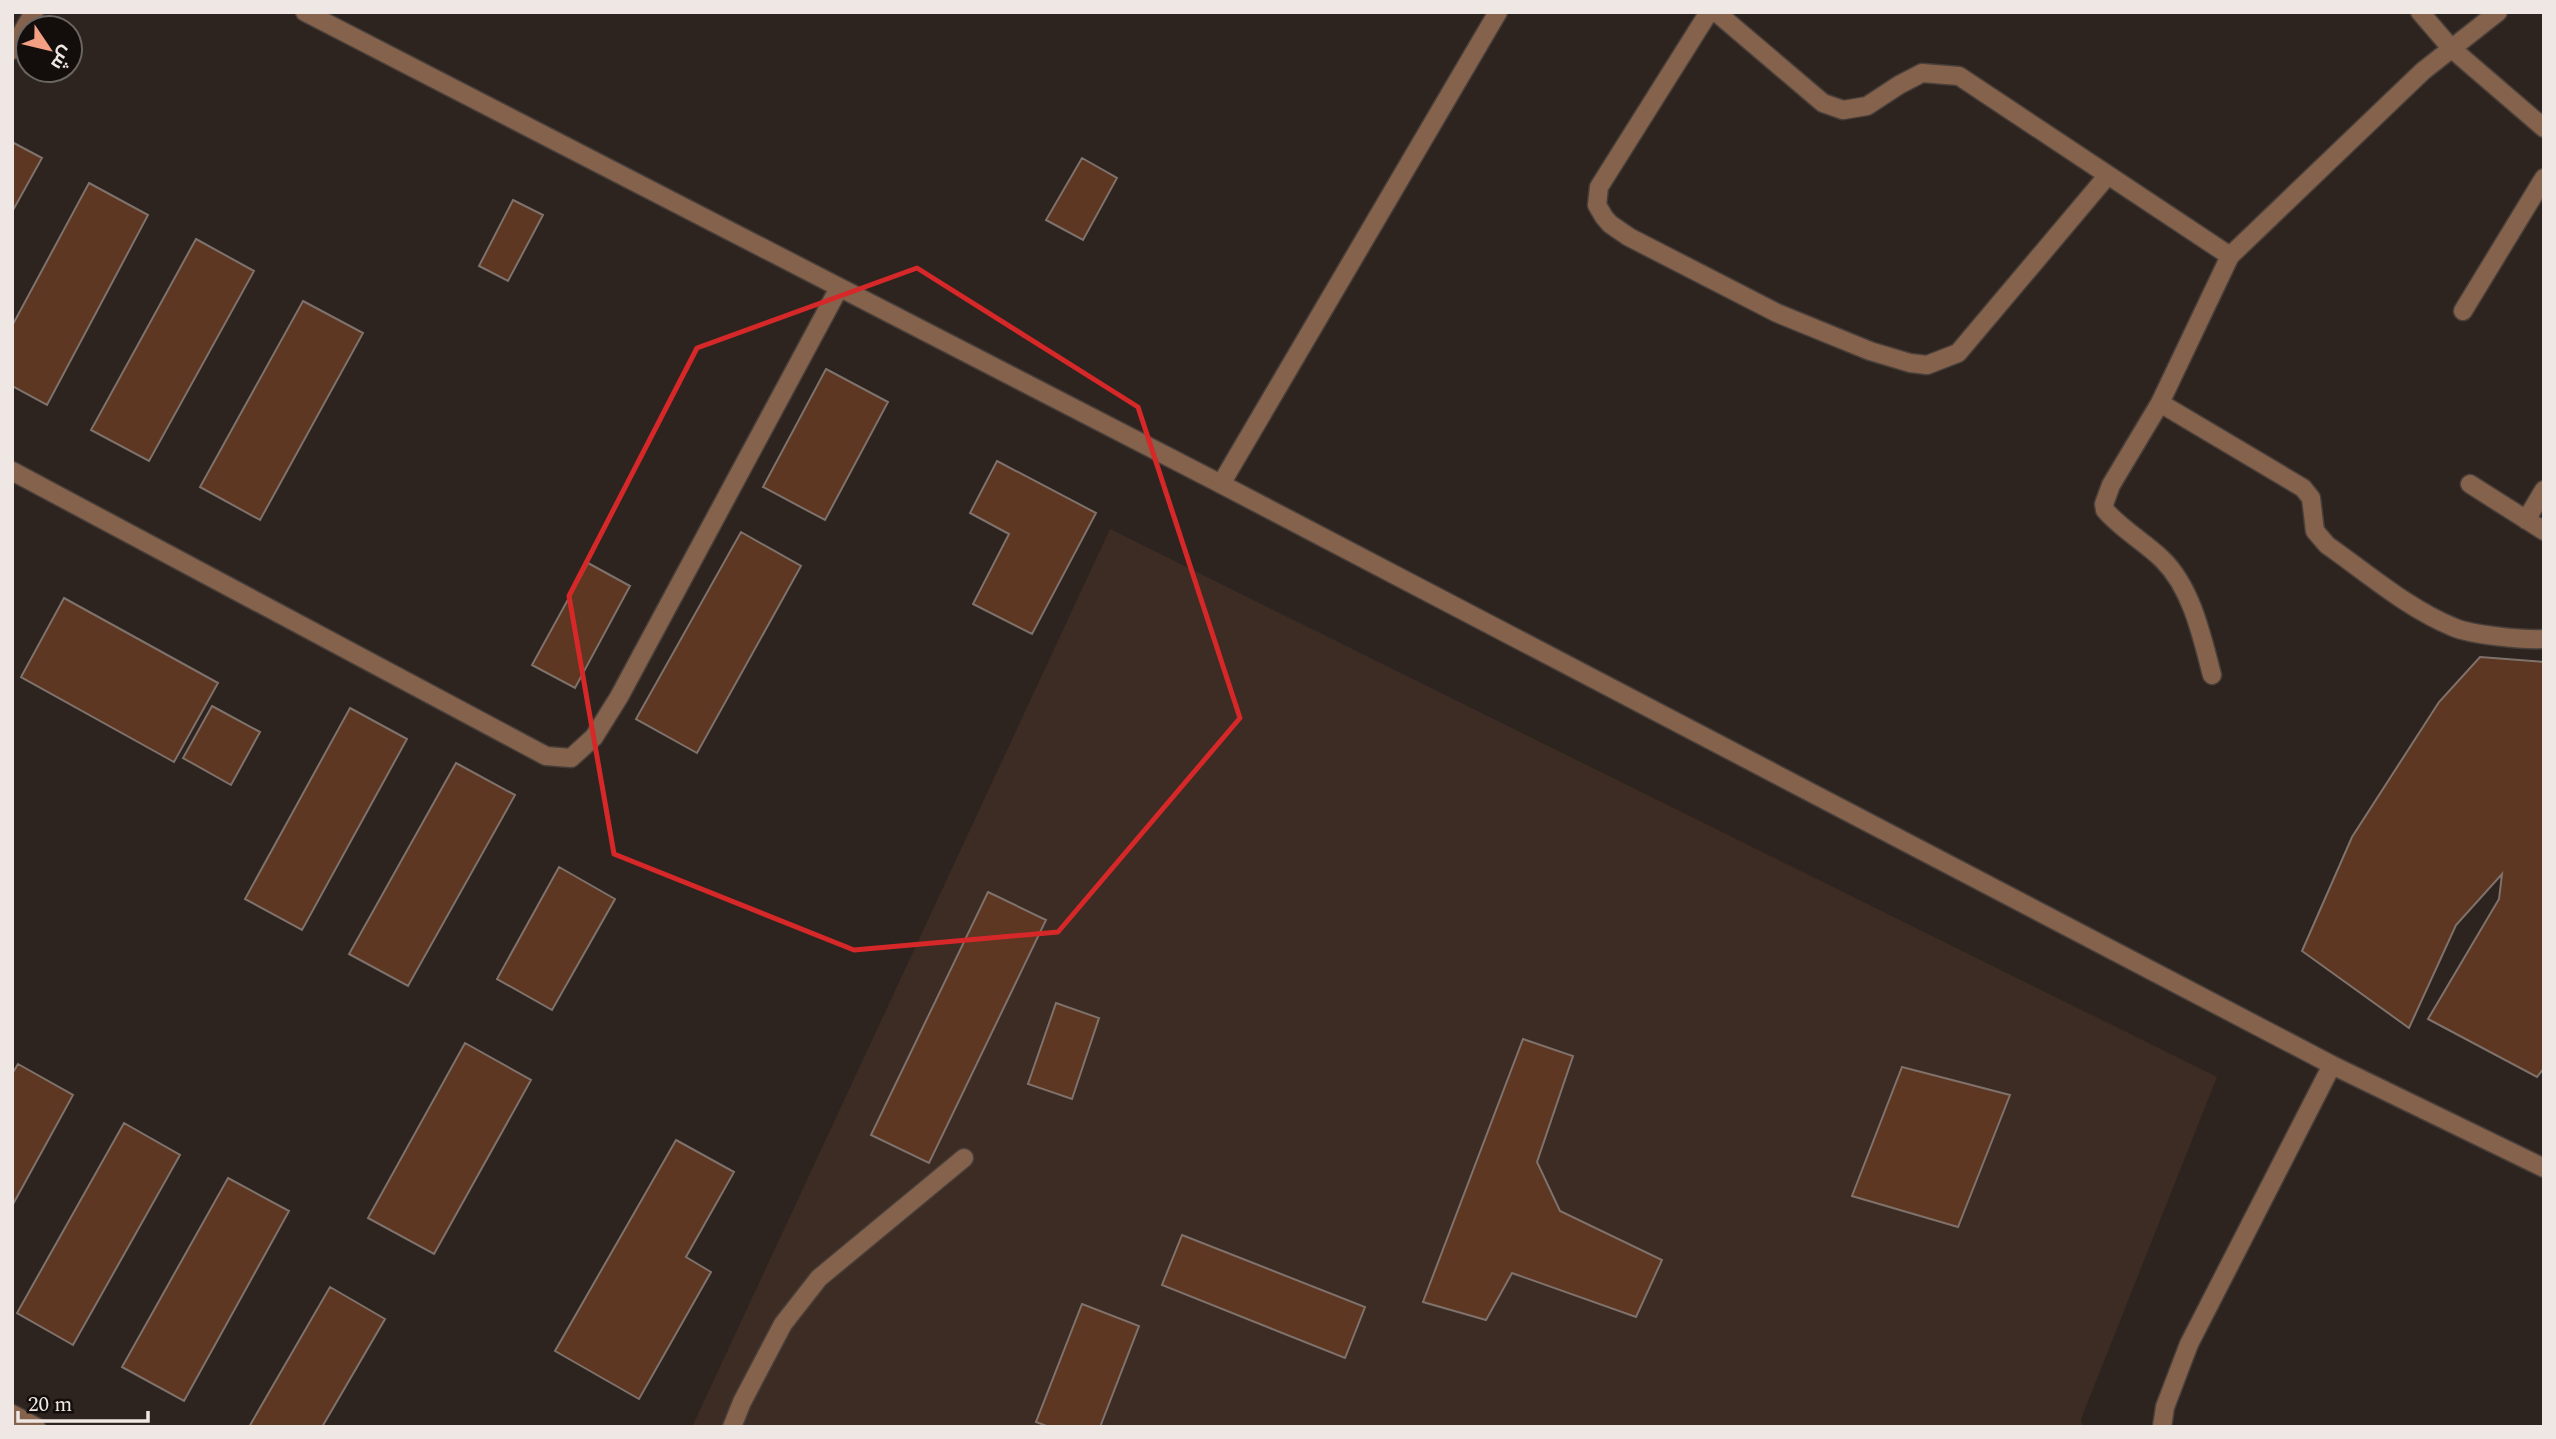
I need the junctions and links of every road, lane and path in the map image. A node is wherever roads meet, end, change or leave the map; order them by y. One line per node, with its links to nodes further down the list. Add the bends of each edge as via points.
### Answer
1 (34, 12): 9 (street)
2 (305, 12): 14 (street)
3 (1498, 12): 18 (street)
4 (1709, 12): 11 (street, via 1599,187 1597,205 1610,223 1629,237 1777,313 1870,351 1927,365 1958,353)
5 (1716, 12): 11 (street, via 1822,103 1843,110 1867,106 1922,73 1959,76)
6 (2420, 12): 8 (street)
7 (2498, 12): 8 (street)
8 (2451, 48): 10 (street); 13 (street)
9 (12, 50)
10 (2544, 128)
11 (2108, 175): 13 (street)
12 (2544, 178): 15 (street)
13 (2230, 257): 16 (street)
14 (839, 288): 17 (street, via 619,697 594,737 571,758 546,756); 18 (street)
15 (2463, 310)
16 (2160, 403): 23 (street, via 2303,488 2311,498 2315,531 2327,545 2424,613 2456,629); 24 (street, via 2111,485 2105,510 2178,578)
17 (12, 471)
18 (1221, 484): 25 (street)
19 (2470, 484): 21 (street)
20 (2544, 490): 21 (street)
21 (2526, 520): 22 (street)
22 (2544, 531)
23 (2544, 639)
24 (2212, 675)
25 (2332, 1065): 27 (street); 31 (street, via 2189,1344)
26 (964, 1158): 30 (street, via 819,1278 783,1324)
27 (2544, 1168)
28 (12, 1414): 29 (street)
29 (36, 1427)
30 (732, 1427)
31 (2162, 1427)

